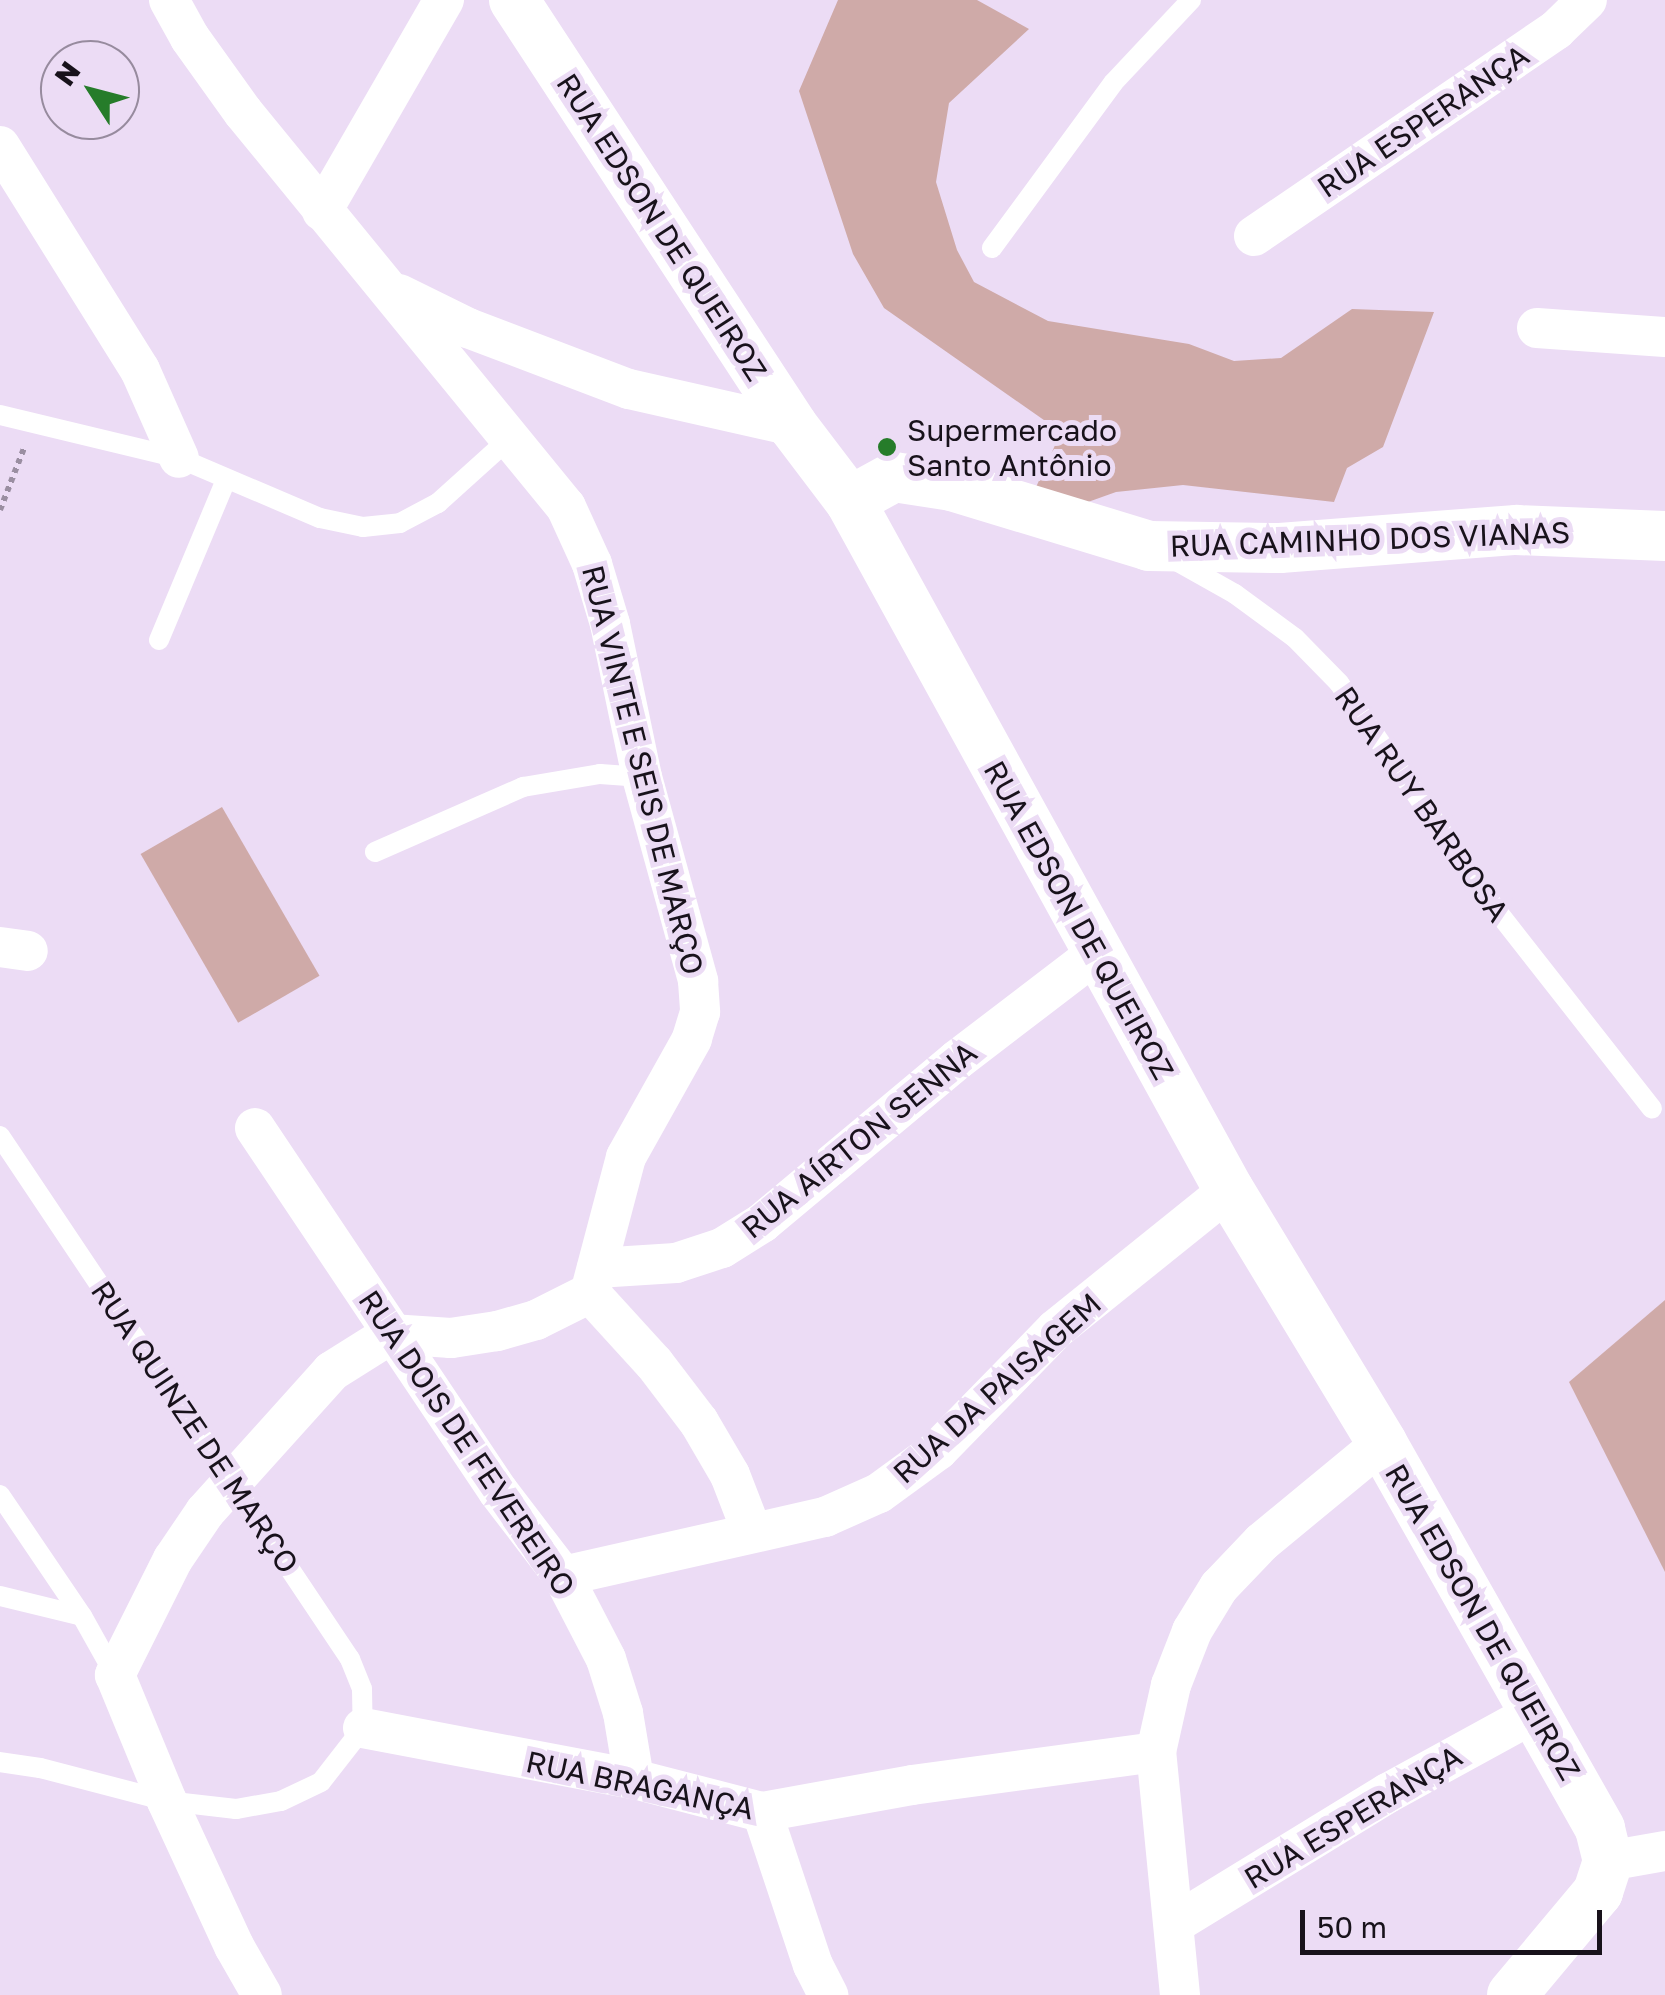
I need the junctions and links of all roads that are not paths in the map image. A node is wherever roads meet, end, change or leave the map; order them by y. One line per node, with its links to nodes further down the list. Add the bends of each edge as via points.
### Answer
1 (169, 0): 7 (street, RUA VINTE E SEIS DE MARÇO, via 232,97)
2 (444, 0): 7 (street)
3 (514, 0): 14 (street, RUA EDSON DE QUEIROZ)
4 (1191, 0): 9 (lane, via 1080,124)
5 (1587, 0): 8 (street, RUA ESPERANÇA, via 1556,30)
6 (0, 146): 16 (street, via 140,370)
7 (322, 211): 10 (street, RUA VINTE E SEIS DE MARÇO)
8 (1254, 236)
9 (992, 248)
10 (386, 288): 14 (street, via 597,378); 15 (street, RUA VINTE E SEIS DE MARÇO)
11 (1537, 328): 12 (street)
12 (1665, 337)
13 (0, 416): 16 (lane)
14 (793, 426): 18 (street, RUA EDSON DE QUEIROZ)
15 (511, 438): 17 (lane, via 438,503 400,524 364,527 320,518); 22 (street, RUA VINTE E SEIS DE MARÇO, via 566,507 592,564)
16 (179, 458): 17 (lane)
17 (226, 480): 21 (lane)
18 (850, 501): 20 (street, RUA CAMINHO DOS VIANAS, via 894,477 952,486); 24 (street, RUA EDSON DE QUEIROZ)
19 (1665, 536): 20 (street, RUA CAMINHO DOS VIANAS, via 1516,530 1280,548)
20 (1149, 546): 25 (lane, RUA RUY BARBOSA, via 1250,605 1339,683 1497,912)
21 (159, 640)
22 (642, 777): 23 (lane, via 600,774 523,788); 29 (street, RUA VINTE E SEIS DE MARÇO, via 698,981 700,1012 692,1039 626,1157)
23 (374, 852)
24 (1097, 953): 28 (street, RUA EDSON DE QUEIROZ); 29 (street, RUA AÍRTON SENNA, via 735,1240 676,1262)
25 (1652, 1109)
26 (255, 1128): 30 (street, RUA DOIS DE FEVEREIRO)
27 (0, 1136): 32 (lane, RUA QUINZE DE MARÇO)
28 (1229, 1190): 31 (street, RUA EDSON DE QUEIROZ); 34 (street, RUA DA PAISAGEM, via 1056,1329 938,1450 879,1492 826,1517)
29 (593, 1280): 30 (street, via 536,1320 497,1331 451,1338); 34 (street, via 699,1422)
30 (391, 1334): 32 (street, via 332,1370); 35 (street, RUA DOIS DE FEVEREIRO)
31 (1382, 1443): 39 (street, RUA EDSON DE QUEIROZ); 41 (street, via 1218,1587 1171,1684)
32 (230, 1480): 38 (street, via 173,1559); 40 (lane, RUA QUINZE DE MARÇO, via 350,1659 362,1689)
33 (0, 1495): 37 (lane)
34 (752, 1532): 35 (street, RUA DA PAISAGEM)
35 (563, 1576): 43 (street, RUA DOIS DE FEVEREIRO, via 606,1660)
36 (0, 1596): 37 (lane)
37 (82, 1616): 38 (lane)
38 (115, 1674): 44 (street)
39 (1534, 1712): 47 (street, RUA EDSON DE QUEIROZ, via 1600,1828); 48 (street, RUA ESPERANÇA)
40 (363, 1728): 43 (street, RUA BRAGANÇA); 44 (lane, via 321,1782 282,1801 236,1809)
41 (1156, 1752): 45 (street, RUA BRAGANÇA); 48 (street)
42 (0, 1762): 44 (lane)
43 (634, 1779): 45 (street, RUA BRAGANÇA)
44 (167, 1801): 49 (street)
45 (762, 1812): 50 (street)
46 (1665, 1851): 47 (street)
47 (1608, 1861): 52 (street, via 1598,1892)
48 (1174, 1924): 51 (street)
49 (262, 1995)
50 (828, 1995)
51 (1180, 1995)
52 (1512, 1995)

